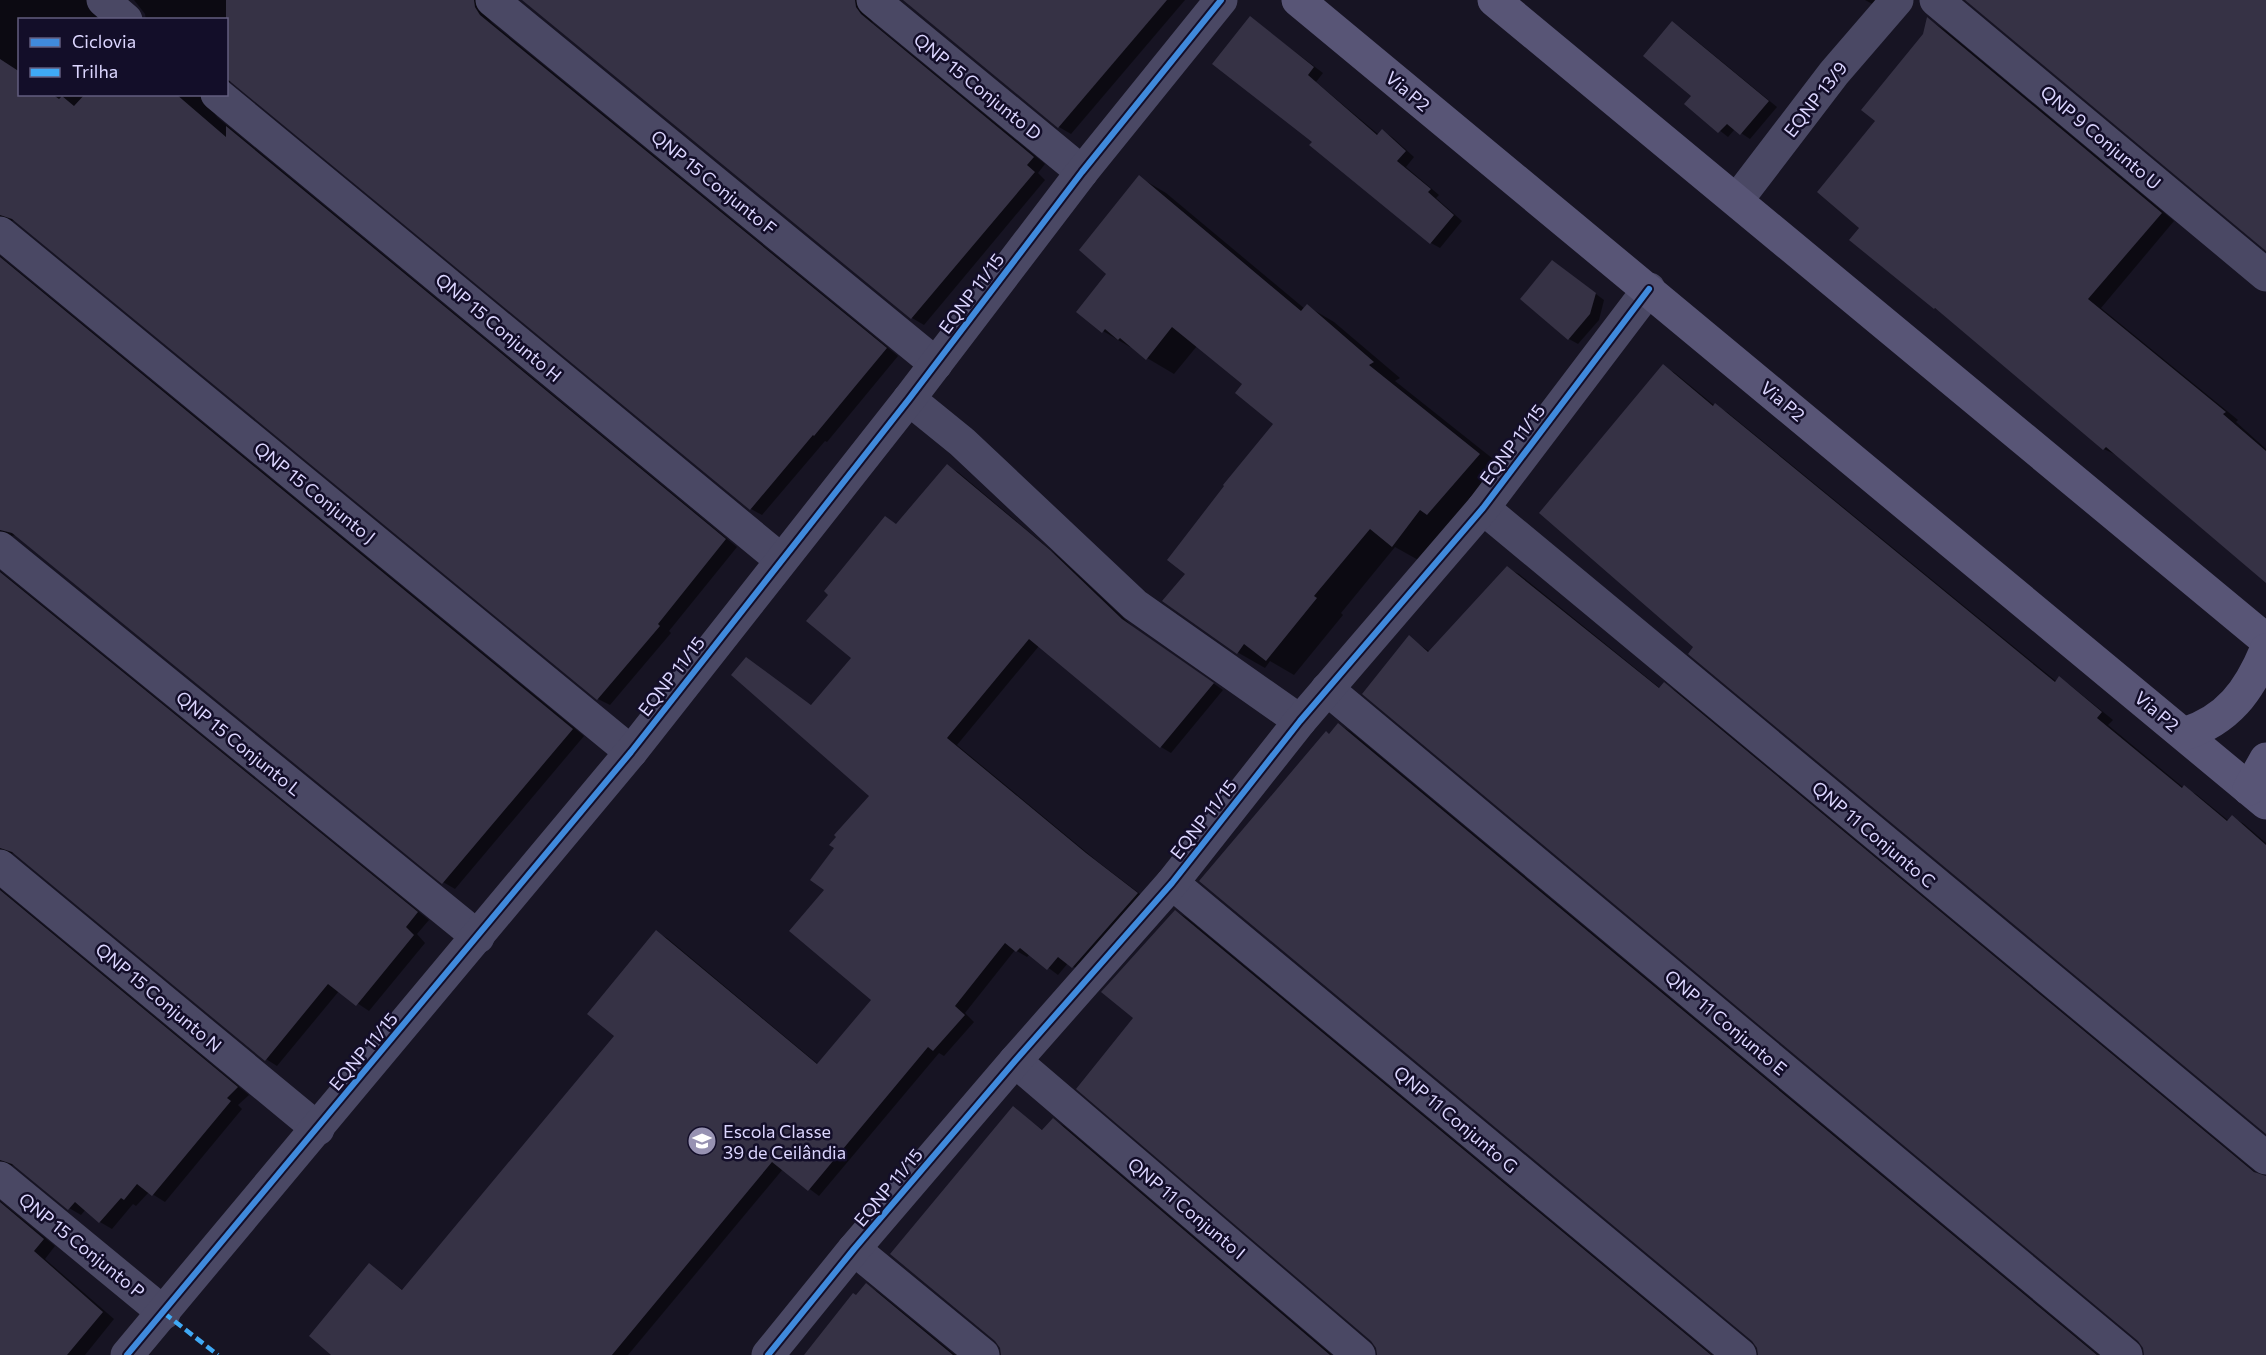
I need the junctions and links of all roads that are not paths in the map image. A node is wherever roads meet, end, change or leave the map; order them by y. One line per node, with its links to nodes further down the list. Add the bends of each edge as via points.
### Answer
1 (103, 0): 9 (street)
2 (492, 0): 16 (street, QNP 15 Conjunto F)
3 (873, 0): 11 (street, QNP 15 Conjunto D)
4 (1221, 0): 11 (street, EQNP 11/15)
5 (1298, 0): 15 (main road, Via P2)
6 (1494, 0): 12 (main road)
7 (1897, 0): 12 (street, EQNP 13/9, via 1834,73)
8 (1936, 0): 14 (street, QNP 9 Conjunto U)
9 (124, 18)
10 (219, 96): 20 (street, QNP 15 Conjunto H)
11 (1082, 172): 16 (street, EQNP 11/15)
12 (1737, 200): 21 (main road)
13 (0, 233): 26 (street, QNP 15 Conjunto J)
14 (2266, 275)
15 (1649, 289): 18 (street, EQNP 11/15); 25 (main road, Via P2)
16 (936, 363): 17 (street, EQNP 11/15)
17 (909, 399): 20 (street, EQNP 11/15); 24 (street, via 962,442 1135,605)
18 (1483, 508): 23 (street, EQNP 11/15); 34 (street, QNP 11 Conjunto C)
19 (0, 549): 31 (street, QNP 15 Conjunto L)
20 (782, 560): 26 (street, EQNP 11/15)
21 (2266, 640)
22 (2266, 650): 25 (main road, via 2243,694 2221,717)
23 (1327, 689): 24 (street, EQNP 11/15); 43 (street, QNP 11 Conjunto E)
24 (1300, 721): 30 (street, EQNP 11/15)
25 (2184, 734): 28 (main road, Via P2)
26 (631, 752): 31 (street, EQNP 11/15)
27 (2266, 759): 28 (main road)
28 (2258, 796)
29 (0, 866): 33 (street, QNP 15 Conjunto N)
30 (1172, 883): 32 (street, EQNP 11/15); 42 (street, QNP 11 Conjunto G)
31 (478, 937): 33 (street, EQNP 11/15)
32 (1015, 1061): 36 (street, EQNP 11/15); 41 (street, QNP 11 Conjunto I)
33 (318, 1129): 37 (street, EQNP 11/15)
34 (2266, 1158)
35 (0, 1178): 37 (street, QNP 15 Conjunto P)
36 (855, 1249): 39 (street, EQNP 11/15); 40 (street)
37 (164, 1313): 38 (street, EQNP 11/15)
38 (127, 1355)
39 (768, 1355)
40 (983, 1355)
41 (1359, 1355)
42 (1740, 1355)
43 (2126, 1355)

